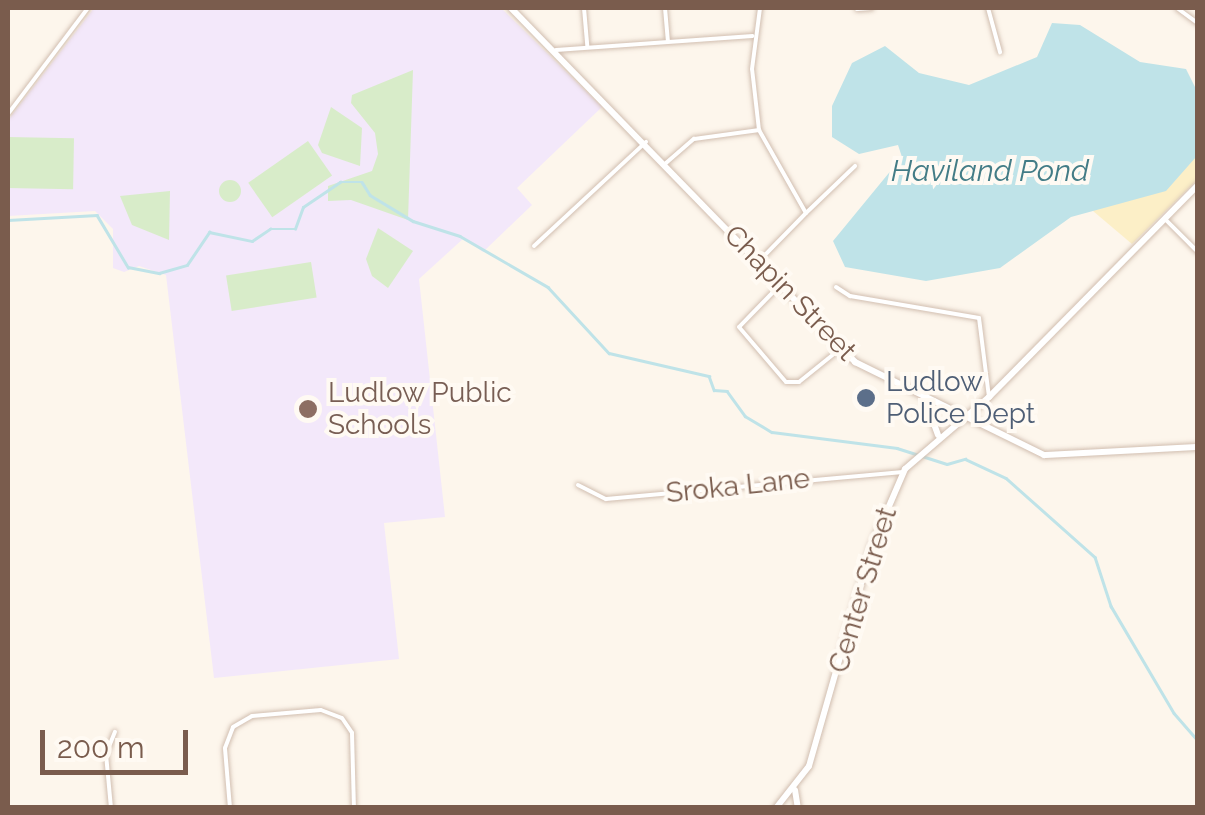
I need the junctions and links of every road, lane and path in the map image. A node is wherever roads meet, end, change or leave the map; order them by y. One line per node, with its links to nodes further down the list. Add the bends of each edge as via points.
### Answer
1 (88, 8): 16 (street)
2 (511, 8): 14 (main road, Chapin Street)
3 (584, 8): 13 (street)
4 (665, 8): 12 (street)
5 (760, 8): 11 (street, via 761,31)
6 (872, 8): 9 (street)
7 (988, 8): 15 (street)
8 (1177, 8): 10 (street)
9 (857, 9)
10 (1198, 23)
11 (753, 36): 12 (street); 17 (street)
12 (668, 41): 13 (street)
13 (587, 46): 14 (street)
14 (556, 50): 18 (main road, Chapin Street)
15 (1000, 52)
16 (8, 114)
17 (758, 130): 19 (street, via 694,139); 22 (street)
18 (646, 142): 19 (main road, Chapin Street); 24 (street)
19 (666, 163): 26 (main road, Chapin Street)
20 (856, 166): 22 (street)
21 (1198, 184): 23 (main road, Center Street)
22 (806, 213): 26 (street)
23 (1164, 218): 25 (street); 30 (main road, Center Street)
24 (534, 246)
25 (1198, 252)
26 (758, 262): 27 (main road, Chapin Street)
27 (779, 286): 29 (main road, Chapin Street); 29 (street, via 739,327 785,381 798,383)
28 (836, 287): 30 (street, via 850,296 979,318)
29 (840, 349): 31 (main road, Chapin Street)
30 (989, 396): 32 (main road, Center Street)
31 (925, 401): 32 (main road, Chapin Street); 33 (main road)
32 (963, 418): 33 (main road, Center Street); 34 (main road, Chapin Street, via 1044,455)
33 (938, 435): 35 (main road, Center Street)
34 (1198, 447)
35 (902, 472): 36 (street, Sroka Lane, via 606,499); 38 (main road, Center Street, via 871,548 812,760)
36 (578, 486)
37 (115, 732): 39 (street, via 106,752)
38 (795, 789): 42 (main road, Center Street); 43 (main road)
39 (111, 808)
40 (230, 808): 41 (street, via 225,748 236,724 252,716 321,710 342,718 352,733)
41 (354, 808)
42 (776, 808)
43 (798, 808)

